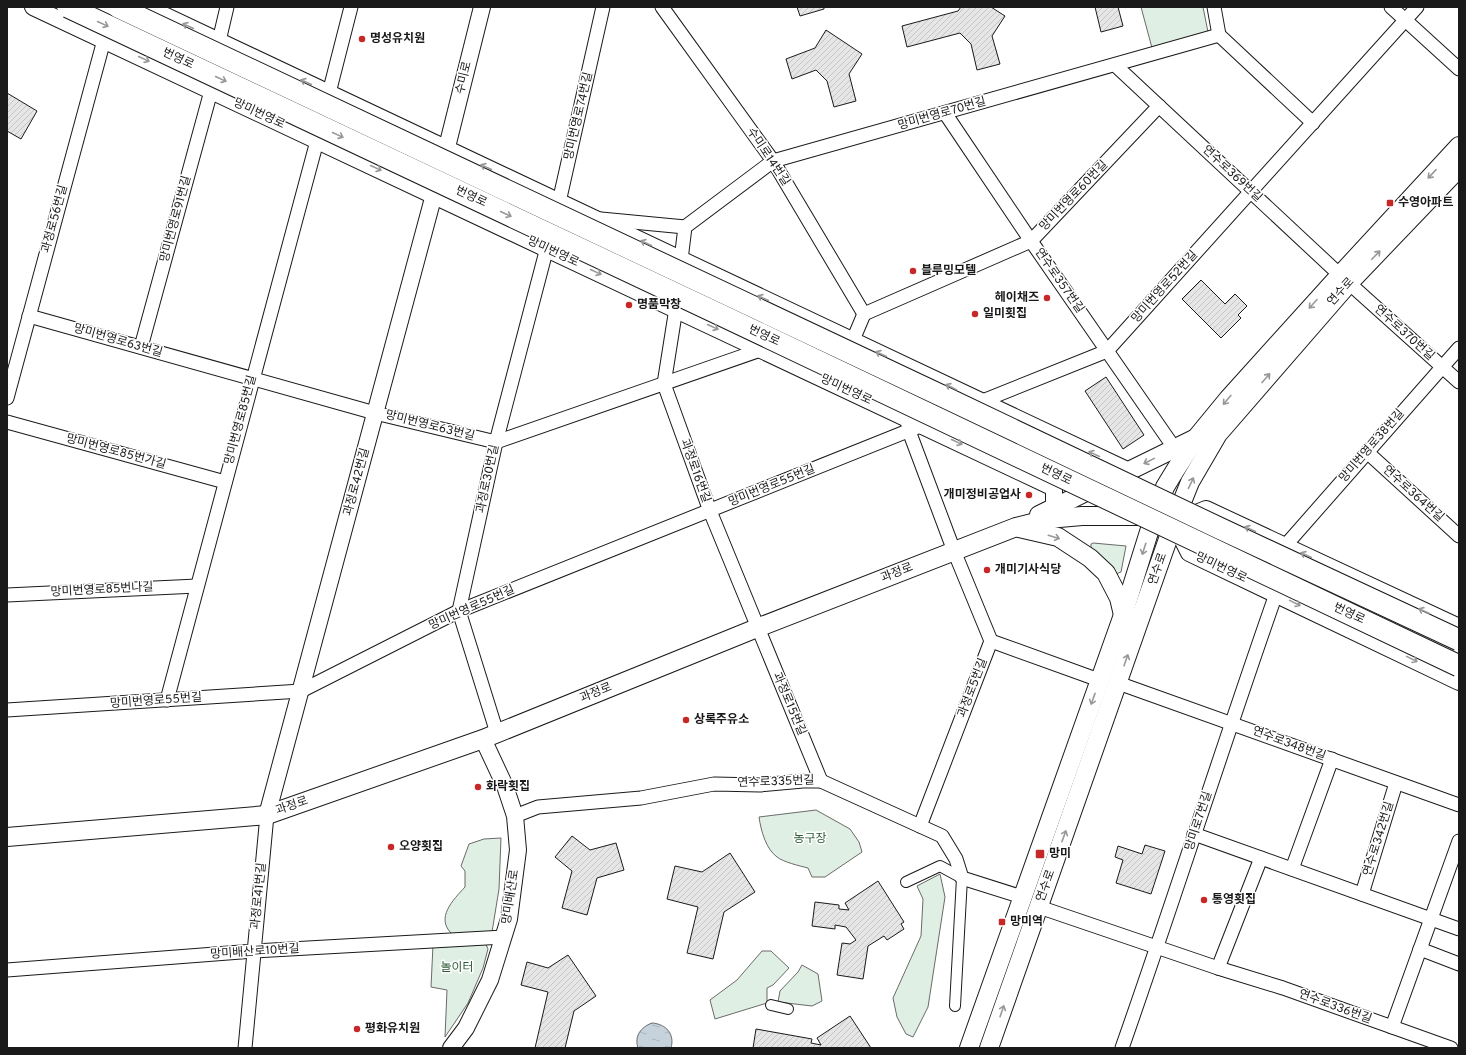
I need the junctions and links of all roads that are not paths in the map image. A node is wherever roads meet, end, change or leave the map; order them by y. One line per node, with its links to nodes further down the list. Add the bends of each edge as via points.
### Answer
1 (33, 7): 15 (street, 망미번영로)
2 (68, 7): 81 (highway, 번영로, one-way to 81, bridge)
3 (118, 7): 79 (highway, 번영로, bridge)
4 (147, 7): 16 (street, one-way to 4)
5 (227, 7): 16 (street)
6 (351, 7): 20 (street)
7 (482, 7): 26 (street, 수미로)
8 (603, 7): 31 (street, 망미번영로74번길)
9 (662, 7): 27 (street, 수미로14번길)
10 (1214, 7): 14 (street)
11 (1391, 7): 13 (street)
12 (1417, 7): 13 (street, 망미번영로52번길)
13 (1405, 20): 18 (street); 23 (street, 망미번영로52번길)
14 (1219, 35): 17 (street, 망미번영로70번길); 23 (street)
15 (104, 40): 19 (street, 망미번영로, one-way to 19); 41 (street, 과정로56번길)
16 (219, 41): 20 (street, one-way to 16)
17 (1115, 65): 21 (street, 연수로369번길); 22 (street, 망미번영로70번길)
18 (1459, 69)
19 (211, 91): 24 (street, 망미번영로); 44 (street, 망미번영로91번길)
20 (329, 93): 26 (street)
21 (1159, 106): 29 (street, 연수로369번길); 35 (street, 망미번영로60번길)
22 (944, 113): 27 (street, 망미번영로70번길); 35 (street, 연수로357번길)
23 (1312, 123): 29 (street, 망미번영로52번길)
24 (317, 141): 30 (street, 망미번영로, one-way to 30); 50 (street, 망미번영로85번길)
25 (1459, 146): 38 (main road, 연수로, one-way to 38)
26 (446, 148): 30 (street, 과정로42번길); 31 (street, one-way to 26)
27 (773, 161): 34 (street, 망미번영로70번길); 40 (street, 수미로14번길)
28 (1459, 168): 38 (main road, 연수로, one-way to 28)
29 (1251, 192): 38 (street, 연수로369번길); 47 (street, 망미번영로52번길)
30 (434, 196): 36 (street, 망미번영로); 55 (street, 과정로42번길)
31 (560, 202): 32 (street); 33 (street, 망미번영로74번길)
32 (593, 218): 34 (street); 37 (street, one-way to 32)
33 (554, 224): 36 (street, 과정로30번길)
34 (686, 227): 37 (street)
35 (1031, 241): 40 (street, 망미번영로60번길); 47 (street, 연수로357번길)
36 (547, 249): 39 (street, 망미번영로, one-way to 39); 59 (street, 과정로30번길)
37 (681, 259): 39 (street, 과정로16번길); 42 (street, one-way to 37)
38 (1344, 279): 48 (street, 연수로370번길); 58 (main road, 연수로, one-way to 58, via 1228,399); 67 (main road, 연수로, one-way to 38, via 1190,482 1218,434)
39 (676, 310): 46 (street, 망미번영로, one-way to 46); 52 (street, 과정로16번길)
40 (864, 314): 43 (street)
41 (29, 316): 44 (street, 망미번영로63번길); 53 (street, 과정로56번길)
42 (826, 328): 43 (street); 46 (street)
43 (852, 340): 49 (street, one-way to 43)
44 (142, 347): 50 (street, 망미번영로63번길)
45 (1459, 348): 48 (street, 망미번영로38번길)
46 (761, 350): 52 (street); 57 (street, 망미번영로)
47 (1107, 351): 54 (street, 망미번영로52번길); 60 (street, 연수로357번길)
48 (1442, 367): 51 (street, 연수로370번길); 61 (street, 망미번영로38번길)
49 (916, 370): 54 (street, one-way to 49); 57 (street)
50 (252, 379): 55 (street, 망미번영로63번길); 63 (street, 망미번영로85번길)
51 (1459, 382)
52 (664, 384): 59 (street); 65 (street, 과정로16번길)
53 (7, 398)
54 (983, 402): 57 (street, 망미번영로55번길); 62 (street, one-way to 54)
55 (375, 413): 59 (street, 망미번영로63번길); 85 (street, 과정로42번길)
56 (7, 422): 63 (street, 망미번영로85번가길)
57 (913, 425): 64 (street, 망미번영로, one-way to 64, via 1054,488); 65 (street, 망미번영로55번길); 71 (street)
58 (1196, 438): 60 (main road); 66 (main road, 연수로, via 1165,487)
59 (496, 442): 75 (street, 과정로30번길)
60 (1175, 449): 62 (main road, one-way to 62)
61 (1367, 452): 69 (street, 연수로364번길); 70 (street, 망미번영로38번길)
62 (1129, 471): 64 (main road)
63 (225, 482): 72 (street, 망미번영로85번길)
64 (1054, 508): 68 (main road)
65 (710, 511): 75 (street, 망미번영로55번길); 77 (street, 과정로16번길)
66 (1154, 516): 67 (main road, 과정로); 68 (main road, 과정로, via 1075,516); 76 (main road, 연수로, one-way to 76)
67 (1174, 522): 70 (street, one-way to 67, via 1206,509); 70 (street, via 1273,566); 73 (street, 망미번영로, via 1189,553); 84 (main road, 연수로, one-way to 67)
68 (1016, 527): 71 (main road, 과정로); 76 (main road, one-way to 76, via 1058,537 1090,558 1106,573 1119,598)
69 (1459, 536)
70 (1286, 546): 78 (street, one-way to 70)
71 (954, 551): 77 (main road, 과정로); 80 (street)
72 (197, 586): 74 (street, 망미번영로85번나길); 86 (street, 망미번영로85번길)
73 (1276, 594): 83 (street, 망미번영로, one-way to 83); 88 (street, 망미로7번길)
74 (7, 595)
75 (459, 611): 85 (street, 망미번영로55번길); 89 (street, 과정로30번길)
76 (1123, 615): 82 (main road, 연수로)
77 (757, 628): 89 (main road, 과정로); 91 (street, 과정로15번길)
78 (1459, 628)
79 (1459, 640)
80 (991, 641): 82 (street); 96 (street, 과정로5번길)
81 (1459, 666)
82 (1099, 680): 105 (main road, 연수로, one-way to 105)
83 (1459, 682)
84 (1118, 683): 88 (street, 연수로348번길); 106 (main road, 연수로, one-way to 84)
85 (301, 691): 86 (street, 망미번영로55번길); 94 (street, 과정로42번길)
86 (167, 700): 87 (street, 망미번영로55번길)
87 (7, 710)
88 (1231, 723): 90 (street, 연수로348번길); 97 (street, 망미로7번길)
89 (490, 736): 94 (main road, 과정로); 95 (street, 망미배산로)
90 (1332, 760): 92 (street, 연수로348번길); 101 (street)
91 (821, 781): 95 (street, 연수로335번길, via 714,784 641,798 538,807); 96 (street, 연수로335번길)
92 (1396, 783): 93 (street, 연수로348번길); 104 (street, 연수로342번길)
93 (1459, 805)
94 (267, 815): 98 (main road, 과정로); 112 (street, 과정로41번길)
95 (515, 816): 109 (street, 망미배산로, via 518,850)
96 (920, 826): 102 (street, 연수로335번길, via 942,836 956,859)
97 (1194, 834): 100 (street); 110 (street, 망미로7번길)
98 (7, 838)
99 (1459, 841): 107 (street)
100 (1261, 858): 101 (street); 114 (street)
101 (1292, 869): 104 (street)
102 (962, 878): 103 (street, via 940,866); 105 (street); 117 (street)
103 (906, 882)
104 (1362, 894): 107 (street)
105 (1022, 897): 122 (main road, 연수로)
106 (1039, 907): 110 (street, 연수로336번길); 123 (main road, 연수로, one-way to 106)
107 (1431, 919): 108 (street); 111 (street)
108 (1459, 929)
109 (504, 938): 112 (street, 망미배산로10번길); 121 (street, 망미배산로, via 490,980 466,1028)
110 (1157, 948): 114 (street, 연수로336번길); 124 (street, 망미로7번길)
111 (1420, 950): 113 (street); 119 (street)
112 (254, 951): 115 (street, 망미배산로10번길); 120 (street, 과정로41번길)
113 (1459, 964)
114 (1218, 968): 119 (street, 연수로336번길)
115 (7, 970)
116 (771, 1005): 118 (street)
117 (955, 1006)
118 (788, 1009)
119 (1392, 1027): 125 (street, 연수로336번길)
120 (245, 1048)
121 (451, 1048)
122 (969, 1048)
123 (989, 1048)
124 (1122, 1048)
125 (1451, 1048)

